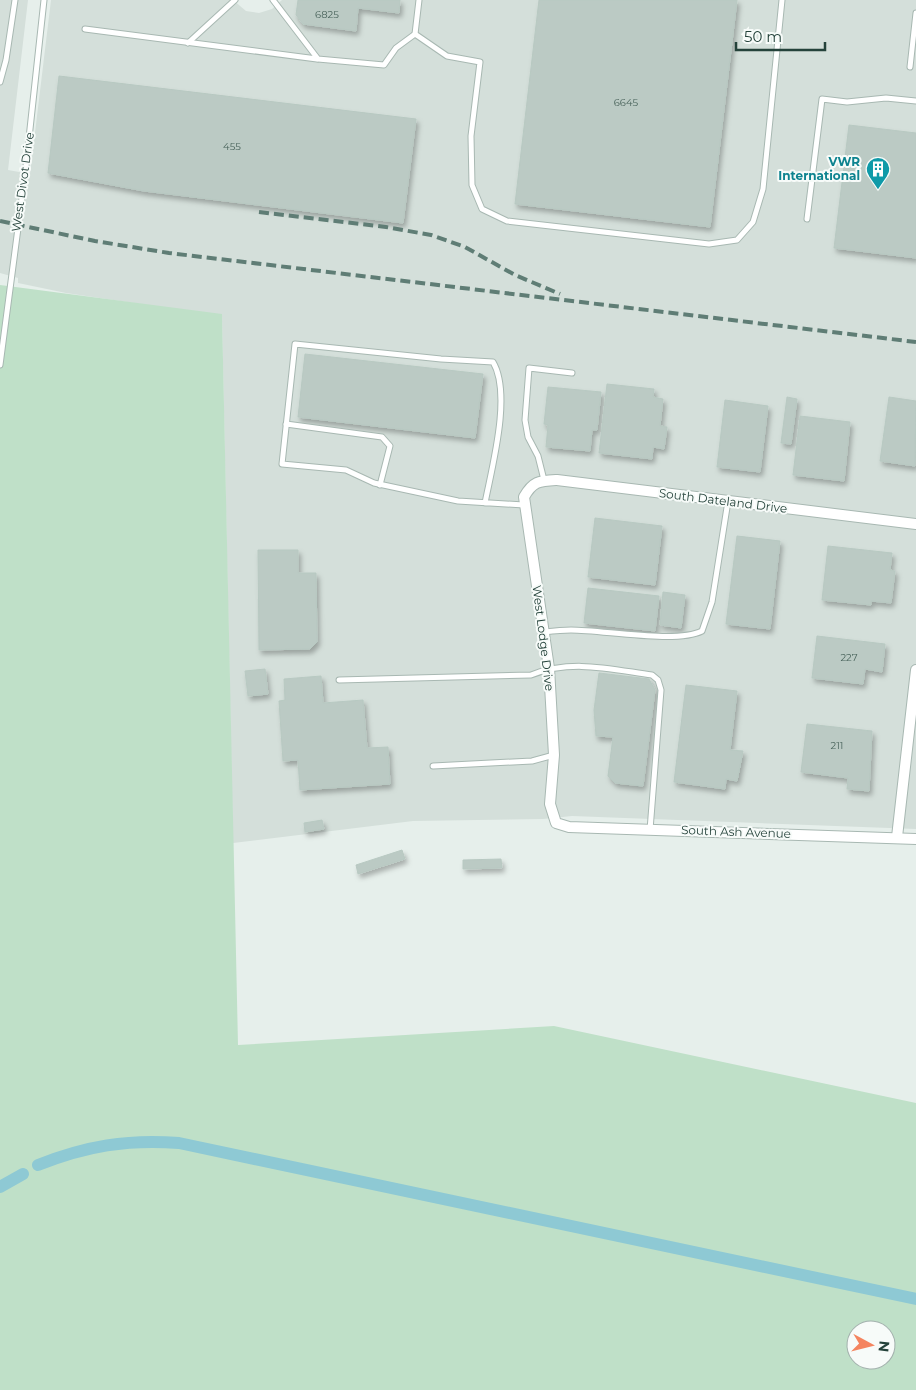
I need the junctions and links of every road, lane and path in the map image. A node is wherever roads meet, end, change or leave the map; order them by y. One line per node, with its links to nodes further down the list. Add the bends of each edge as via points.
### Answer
1 (15, 0): 13 (lane)
2 (44, 0): 16 (lane, West Divot Drive)
3 (235, 0): 10 (lane)
4 (273, 0): 11 (lane)
5 (419, 0): 9 (lane)
6 (782, 0): 9 (lane, via 763,189 753,222 737,240 709,244 507,222 482,209 472,185 471,156 480,62 447,56)
7 (916, 14): 12 (lane)
8 (85, 29): 10 (lane)
9 (415, 34): 11 (lane, via 396,48 384,65)
10 (188, 42): 11 (lane)
11 (318, 59)
12 (910, 67)
13 (0, 82)
14 (916, 101): 15 (lane, via 822,99)
15 (807, 219)
16 (0, 365)
17 (572, 373): 19 (lane, via 528,368 525,420)
18 (286, 424): 20 (lane, via 282,464 346,470); 20 (lane, via 382,437 390,446); 23 (lane, via 295,344 493,362 500,373 500,418)
19 (544, 480): 21 (street, South Dateland Drive); 22 (street, South Dateland Drive)
20 (380, 484): 23 (lane, via 449,500)
21 (531, 485): 24 (street, West Lodge Drive, via 524,497)
22 (728, 502): 25 (street, South Dateland Drive); 26 (lane, via 712,602 702,631 670,636 571,630)
23 (485, 503): 24 (lane)
24 (524, 505): 26 (street, West Lodge Drive)
25 (916, 524)
26 (544, 632): 27 (street, West Lodge Drive)
27 (550, 668): 29 (lane, via 531,674); 30 (street, West Lodge Drive); 33 (lane, via 577,665 652,675 658,680 661,690)
28 (916, 670): 34 (street)
29 (339, 680)
30 (554, 755): 31 (lane, via 532,761); 32 (street, West Lodge Drive, via 550,804)
31 (433, 766)
32 (556, 823): 33 (street, South Ash Avenue, via 569,827)
33 (650, 830): 34 (street, South Ash Avenue)
34 (897, 837): 35 (street, South Ash Avenue)
35 (916, 839)

